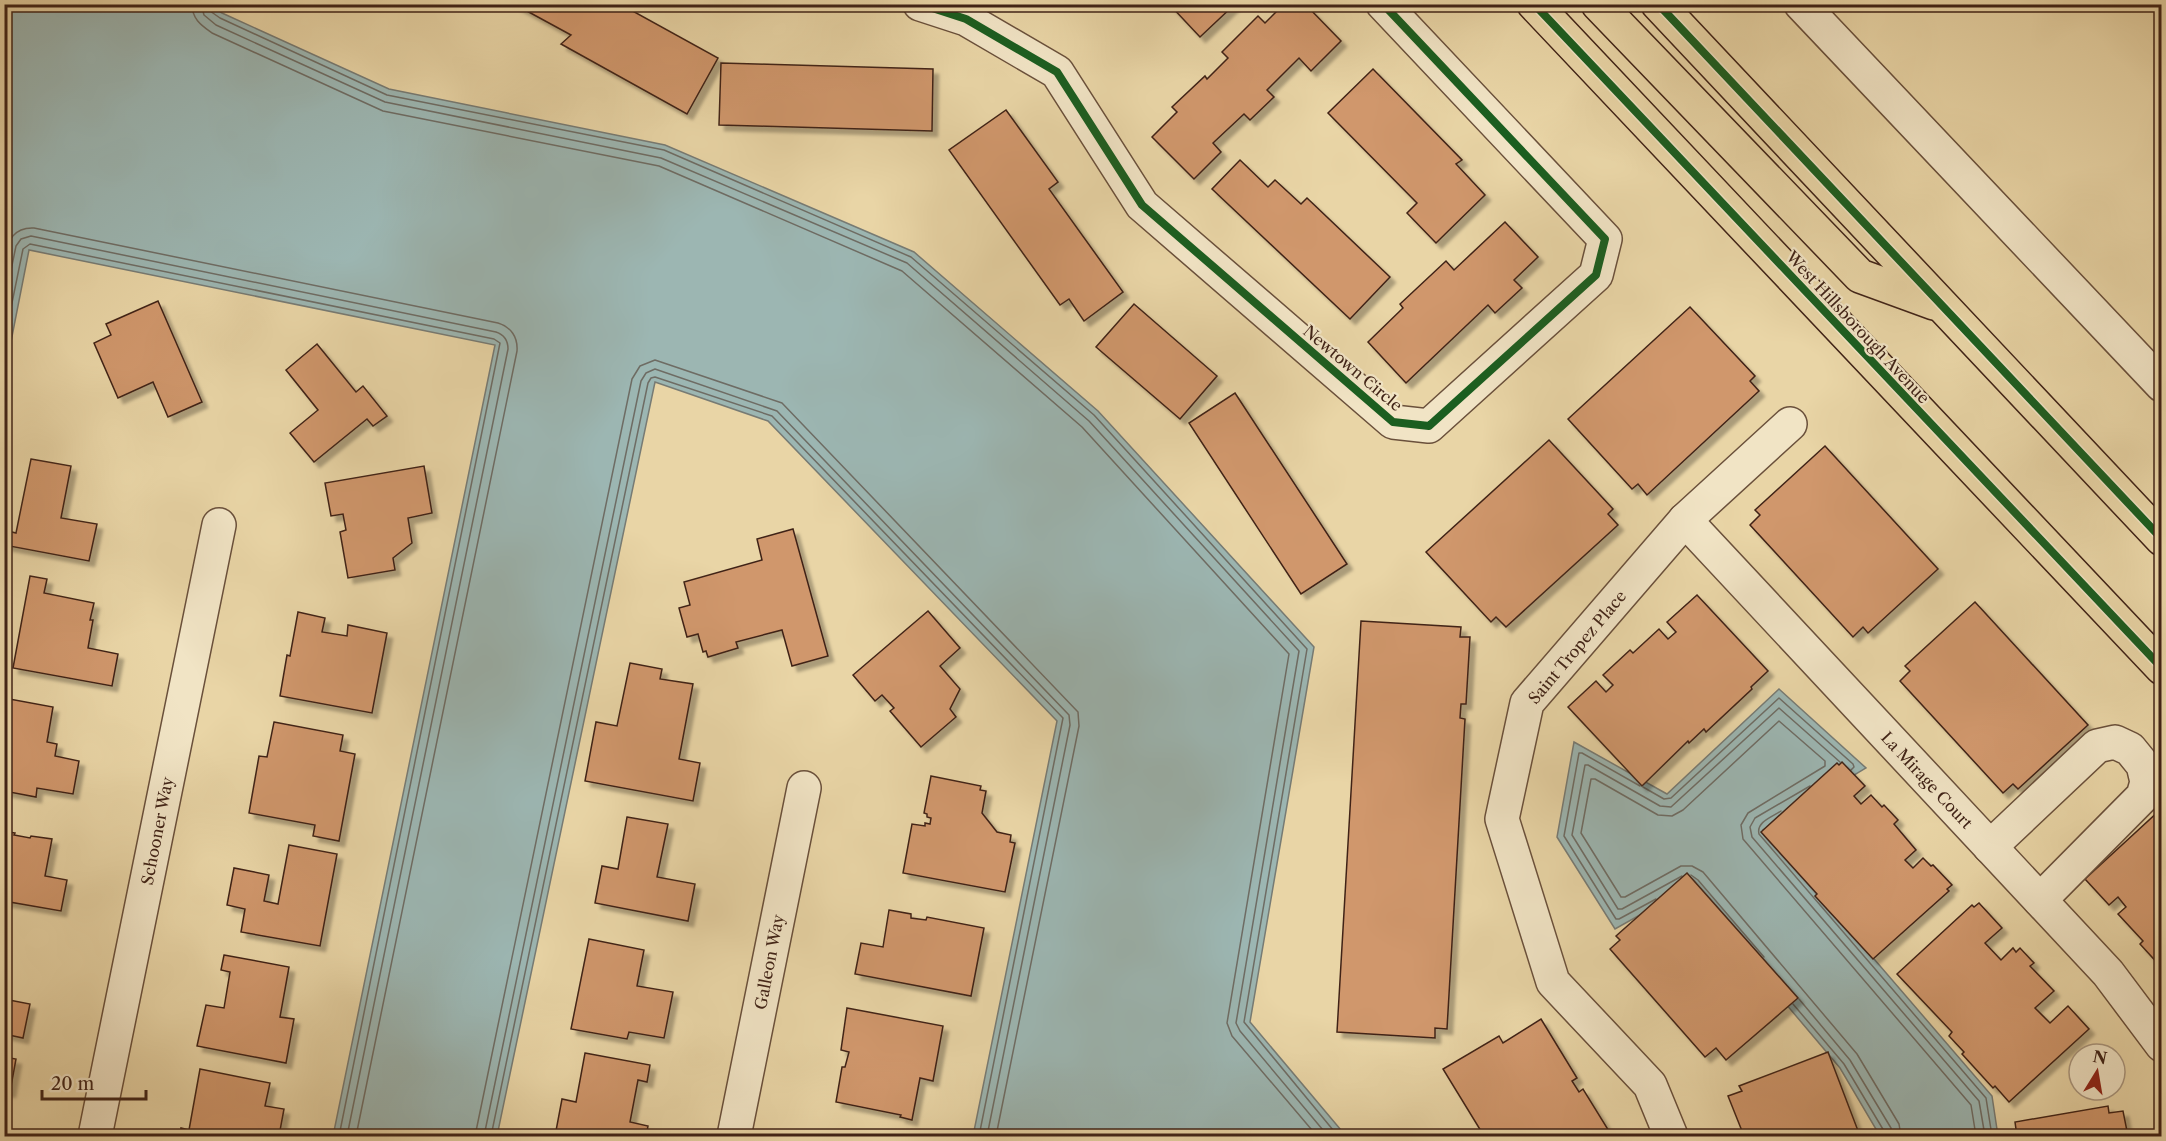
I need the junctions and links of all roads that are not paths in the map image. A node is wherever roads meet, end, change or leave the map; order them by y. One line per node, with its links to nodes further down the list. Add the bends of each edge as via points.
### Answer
1 (920, 4): 2 (street, Newtown Circle, via 966,19 1057,72 1142,205 1393,422 1429,426 1596,275 1605,239)
2 (1383, 4)
3 (1534, 4): 13 (main road, West Hillsborough Avenue)
4 (1598, 4): 7 (main road, via 1860,276)
5 (1658, 4): 7 (main road)
6 (1801, 4): 8 (street)
7 (1941, 305): 12 (main road)
8 (2156, 371)
9 (1790, 424): 10 (street, Saint Tropez Place)
10 (1685, 520): 15 (street, La Mirage Court); 20 (street, Saint Tropez Place, via 1527,703 1502,819 1553,982 1650,1085)
11 (219, 525): 18 (street, Schooner Way)
12 (2162, 539)
13 (2162, 668)
14 (804, 788): 19 (street, Galleon Way)
15 (1990, 847): 16 (street, La Mirage Court); 16 (street, via 2097,746 2115,742 2130,749 2143,765 2147,782 2143,796)
16 (2040, 900): 17 (street, La Mirage Court, via 2108,973)
17 (2162, 1046)
18 (95, 1137)
19 (734, 1137)
20 (1671, 1137)

